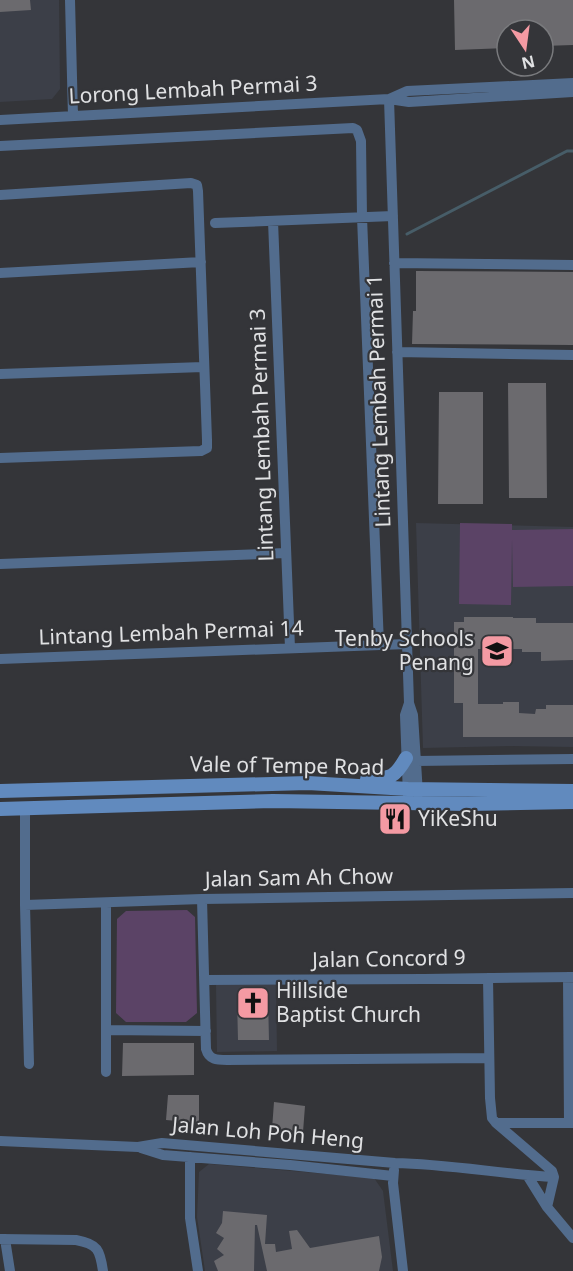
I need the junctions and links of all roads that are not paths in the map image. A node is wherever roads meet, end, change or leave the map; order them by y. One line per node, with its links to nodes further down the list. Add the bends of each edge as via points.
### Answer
1 (70, 0): 5 (street)
2 (573, 83): 4 (street, via 407,92)
3 (573, 92): 4 (street, via 409,102)
4 (388, 99): 5 (street, Lorong Lembah Permai 3); 9 (street, Lintang Lembah Permai 1)
5 (73, 116): 6 (street, Lorong Lembah Permai 3)
6 (0, 120)
7 (0, 146): 10 (street, Lintang Lembah Permai 1, via 353,128 361,141)
8 (0, 195): 13 (street, via 191,183 197,185 198,191)
9 (393, 216): 10 (street); 14 (street, Lintang Lembah Permai 1)
10 (362, 217): 11 (street); 25 (street, Lintang Lembah Permai 1)
11 (273, 220): 12 (street); 22 (street, Lintang Lembah Permai 3)
12 (215, 223)
13 (201, 262): 16 (street); 19 (street)
14 (394, 263): 15 (street); 17 (street, Lintang Lembah Permai 1)
15 (573, 265)
16 (0, 273)
17 (397, 352): 18 (street); 24 (street, Lintang Lembah Permai 1)
18 (573, 355)
19 (203, 367): 20 (street); 21 (street, via 207,448 201,451)
20 (0, 374)
21 (0, 458)
22 (286, 554): 23 (street); 26 (street, Lintang Lembah Permai 3)
23 (0, 564)
24 (407, 644): 25 (street, Lintang Lembah Permai 14); 29 (street, Lintang Lembah Permai 1, via 409,703 405,716)
25 (379, 645): 26 (street, Lintang Lembah Permai 14)
26 (290, 648): 27 (street, Lintang Lembah Permai 14)
27 (0, 659)
28 (573, 759): 29 (street)
29 (411, 760): 30 (main road, via 390,777); 31 (street, Lintang Lembah Permai 1)
30 (308, 783): 31 (main road, Vale of Tempe Road); 32 (main road, Vale of Tempe Road)
31 (413, 789): 33 (main road, Vale of Tempe Road); 35 (street, Lintang Lembah Permai 1)
32 (0, 791)
33 (573, 791)
34 (573, 802): 35 (main road, Vale of Tempe Road)
35 (414, 804): 36 (main road, Vale of Tempe Road, via 273,801)
36 (25, 808): 37 (main road, Vale of Tempe Road); 41 (street)
37 (0, 809)
38 (573, 893): 39 (street, Jalan Sam Ah Chow)
39 (202, 899): 40 (street, Jalan Sam Ah Chow); 44 (street)
40 (106, 903): 41 (street, Jalan Sam Ah Chow); 45 (street)
41 (25, 905): 48 (street)
42 (571, 977): 43 (street, Jalan Concord 9); 51 (street)
43 (488, 978): 44 (street, Jalan Concord 9); 47 (street)
44 (205, 980): 46 (street)
45 (106, 1030): 46 (street); 49 (street)
46 (206, 1031): 47 (street, via 207,1054 219,1060)
47 (489, 1058): 50 (street, via 491,1113)
48 (29, 1064)
49 (106, 1072)
50 (496, 1123): 51 (street); 56 (street)
51 (571, 1123)
52 (0, 1141): 53 (street, Jalan Loh Poh Heng)
53 (138, 1147): 54 (street, Jalan Loh Poh Heng, via 163,1155); 55 (street, Jalan Loh Poh Heng, via 162,1143)
54 (190, 1157): 58 (street, Jalan Loh Poh Heng); 64 (street, via 190,1218)
55 (395, 1162): 57 (street, Jalan Loh Poh Heng); 58 (street)
56 (551, 1172): 57 (street, Jalan Loh Poh Heng); 59 (street)
57 (527, 1175): 59 (street)
58 (393, 1176): 65 (street)
59 (547, 1207): 61 (street)
60 (3, 1239): 62 (street); 63 (street, via 87,1242 100,1254)
61 (573, 1239)
62 (10, 1271)
63 (103, 1271)
64 (198, 1271)
65 (404, 1271)

